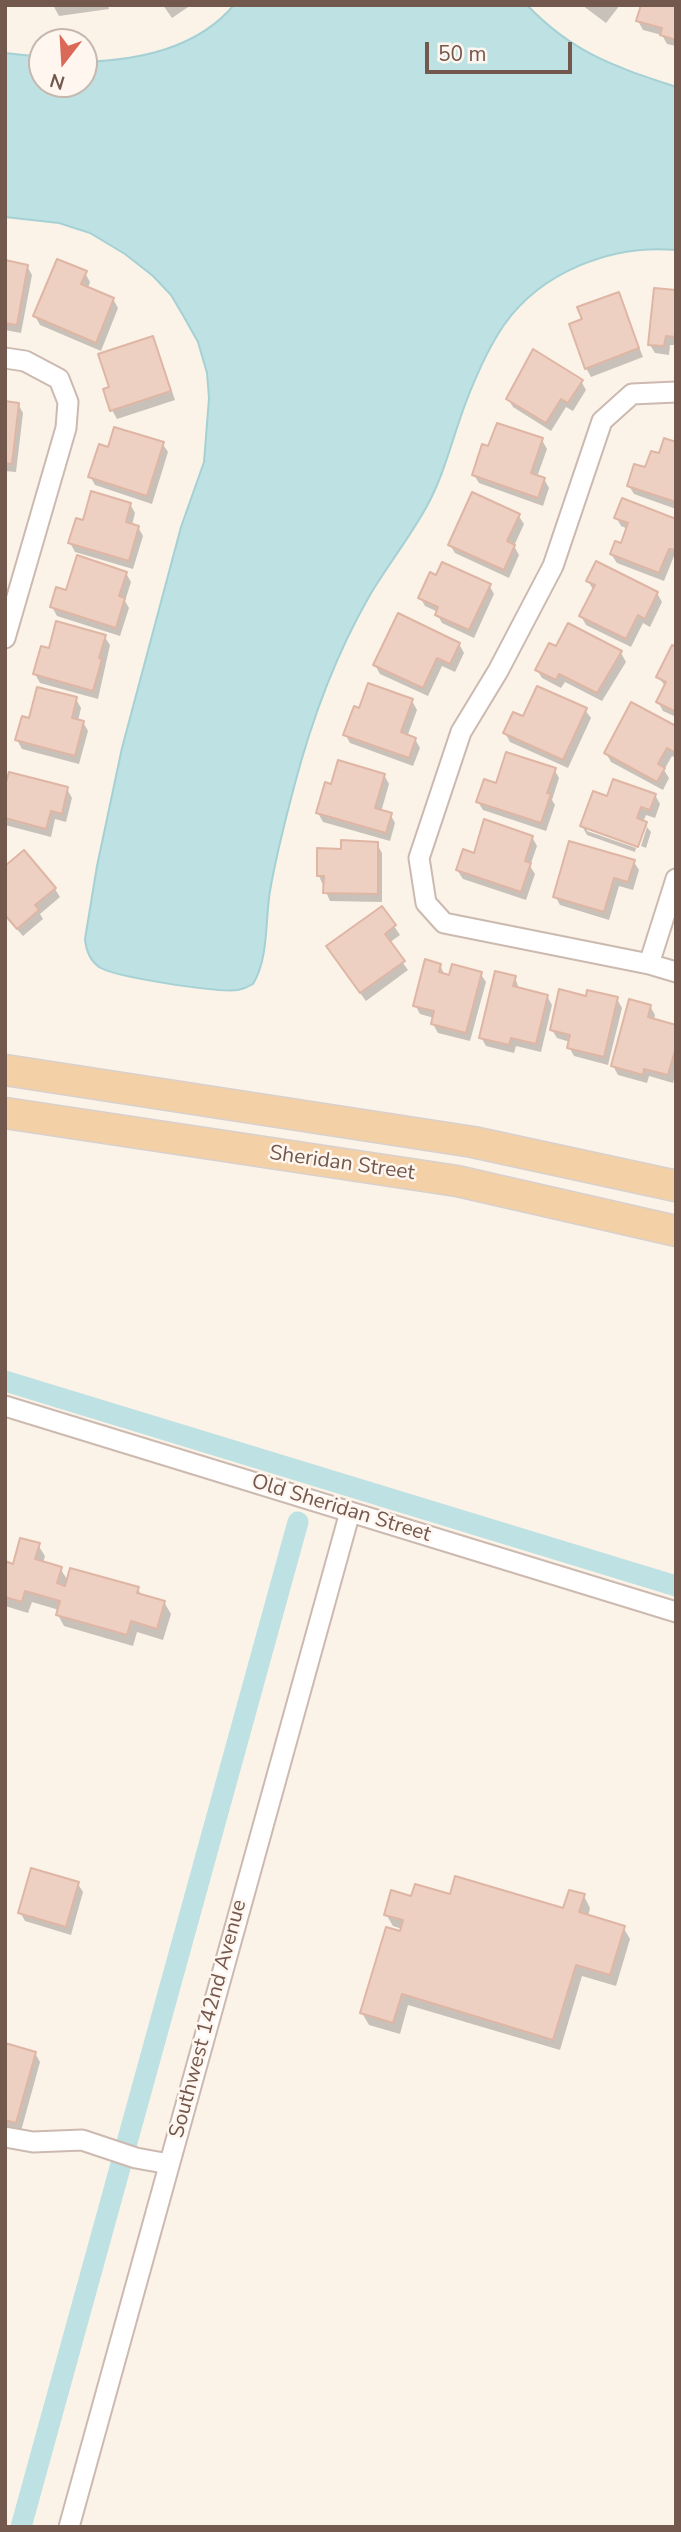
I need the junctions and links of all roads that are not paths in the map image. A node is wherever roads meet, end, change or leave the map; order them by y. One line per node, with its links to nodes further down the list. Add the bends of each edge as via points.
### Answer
1 (5, 358): 3 (street, via 25,360 59,379 68,402 66,428)
2 (676, 392): 6 (street, via 632,394 602,421 553,566 461,732 419,858 426,902 444,923)
3 (8, 612): 4 (street)
4 (5, 638)
5 (676, 879): 6 (street)
6 (649, 964): 7 (street)
7 (676, 972)
8 (5, 1070): 10 (main road, Sheridan Street, via 473,1142)
9 (5, 1113): 11 (main road, Sheridan Street, via 457,1181)
10 (676, 1186)
11 (676, 1231)
12 (5, 1406): 13 (street, Old Sheridan Street)
13 (349, 1512): 14 (street, Old Sheridan Street); 16 (street, Southwest 142nd Avenue)
14 (676, 1612)
15 (5, 2137): 16 (street, via 33,2142 82,2140)
16 (169, 2164): 17 (street, Southwest 142nd Avenue)
17 (69, 2527)

